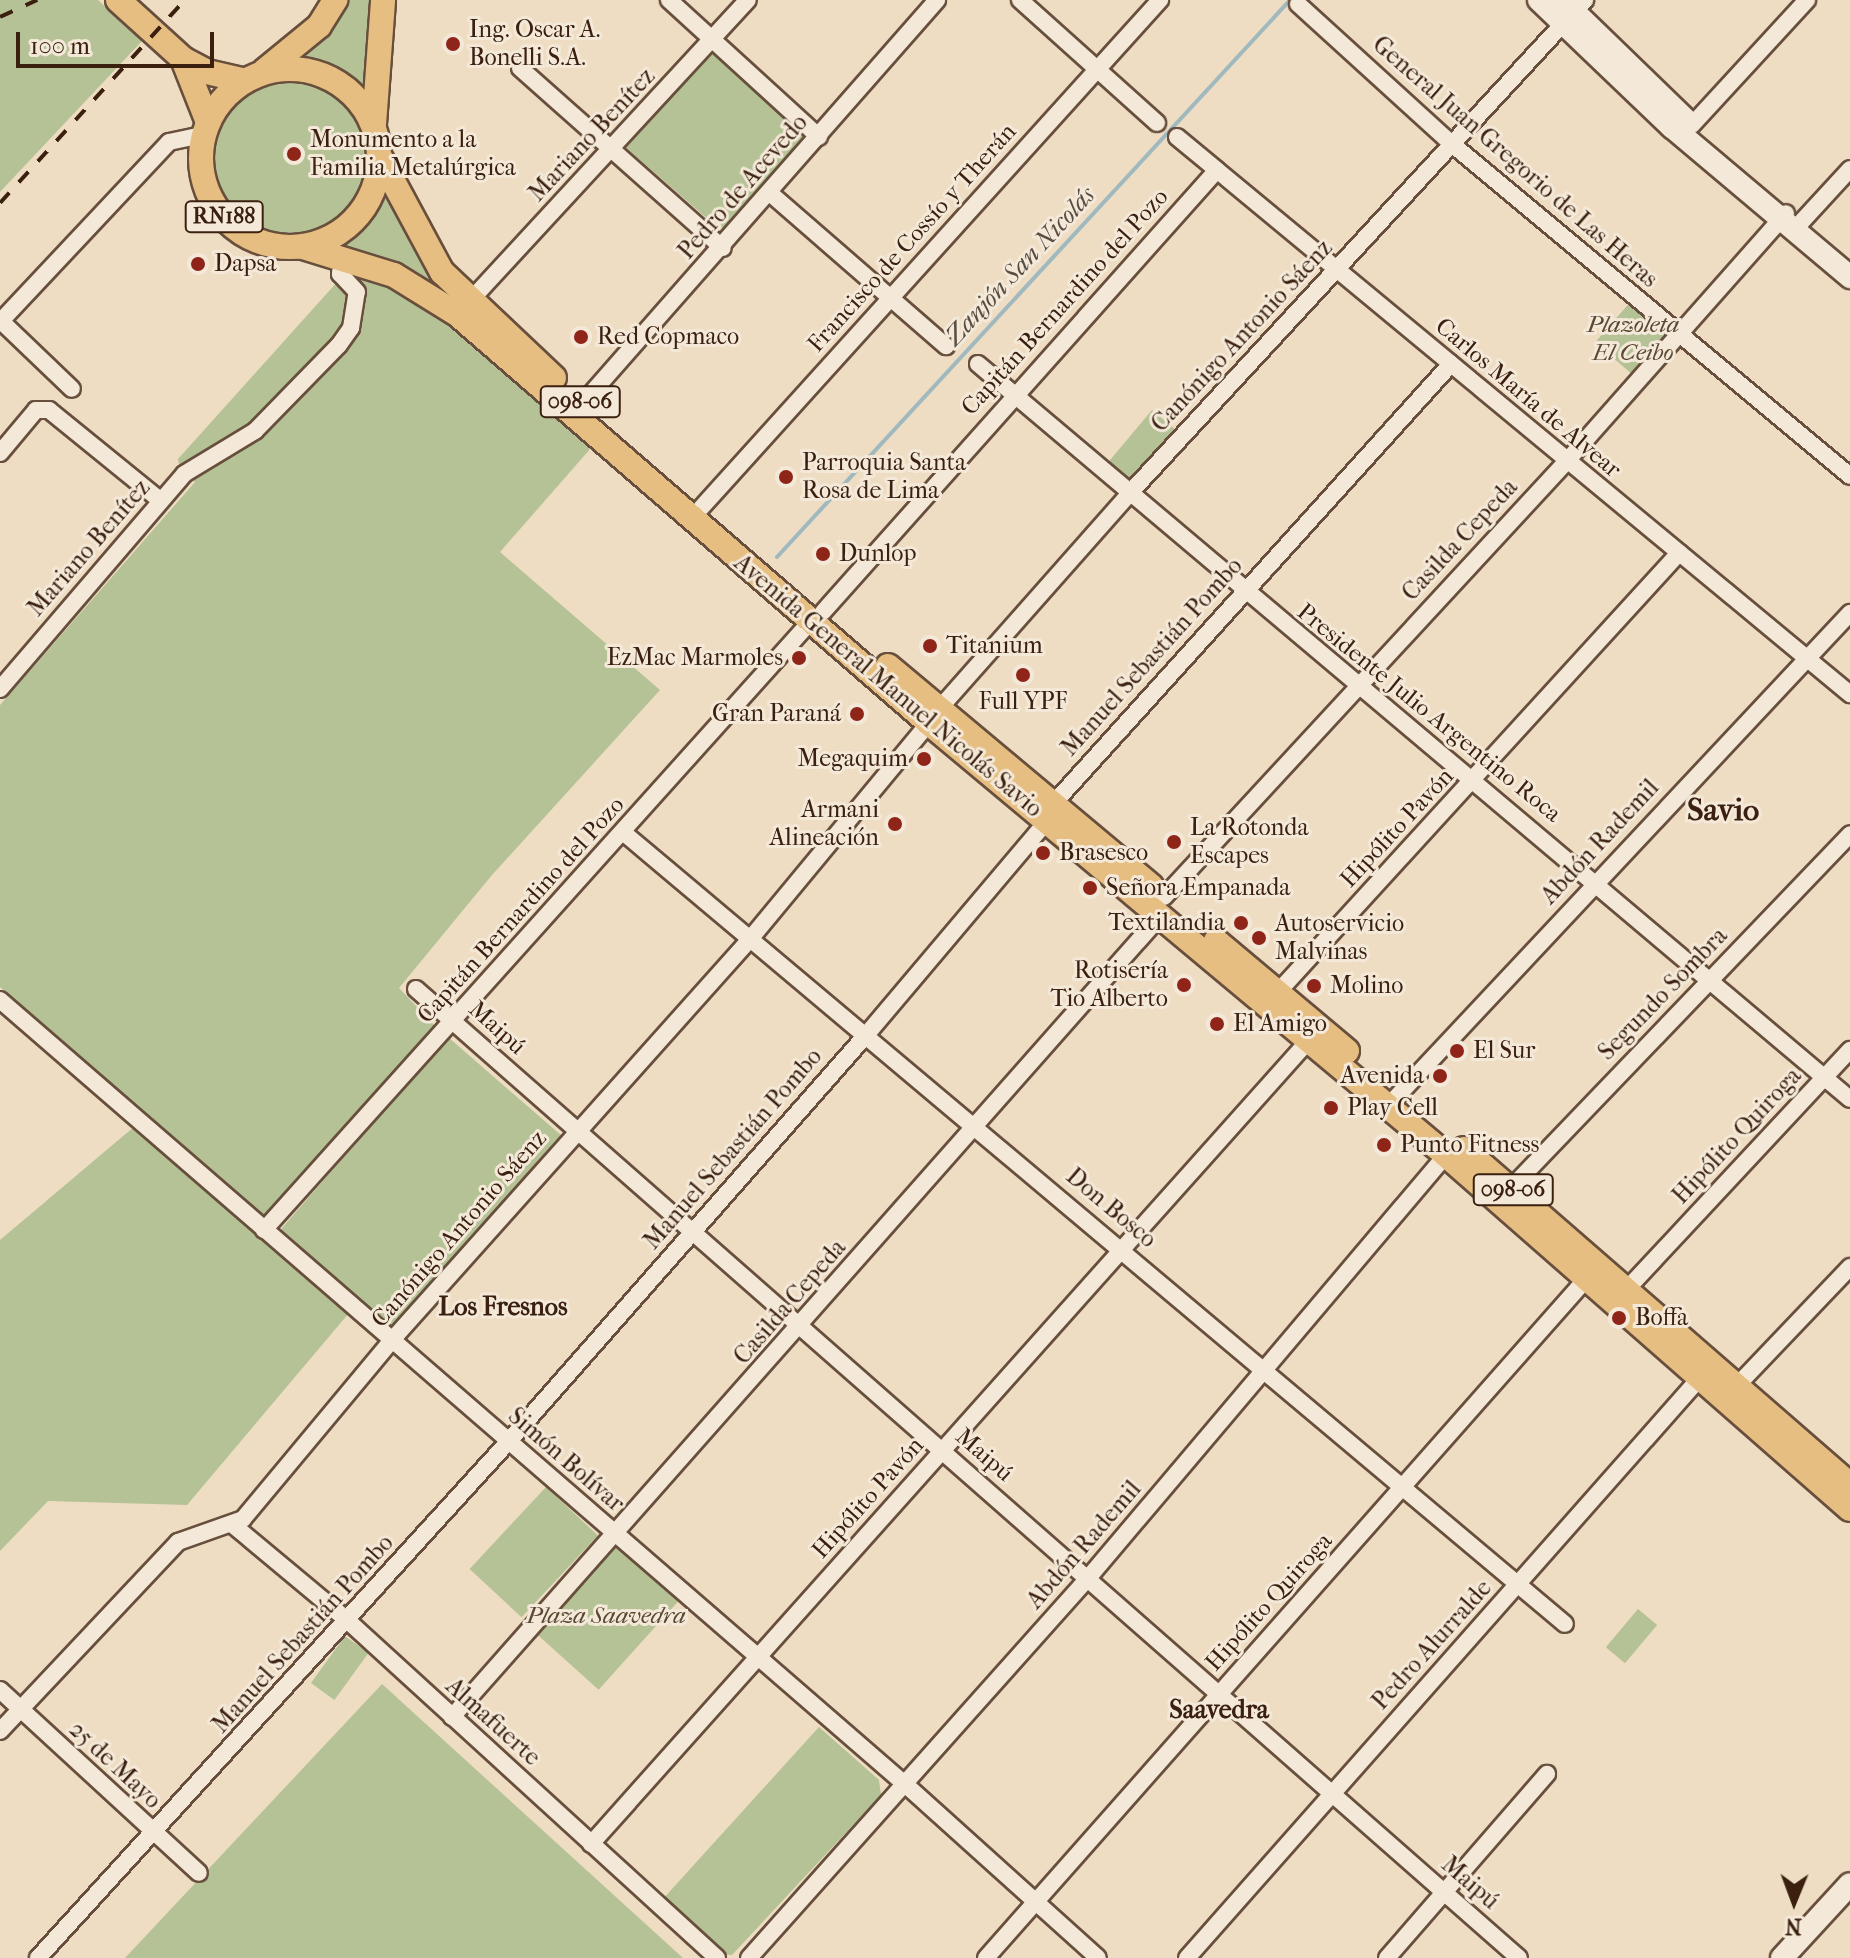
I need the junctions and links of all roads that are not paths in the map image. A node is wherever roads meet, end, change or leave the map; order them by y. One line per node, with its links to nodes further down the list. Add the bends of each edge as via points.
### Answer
1 (118, 0): 14 (main road, Avenida General Manuel Nicolás Savio)
2 (335, 0): 17 (main road, via 319,26)
3 (383, 0): 20 (main road, RN188)
4 (669, 0): 13 (street)
5 (748, 0): 13 (street, Mariano Benítez)
6 (937, 0): 22 (street, Pedro de Acevedo)
7 (1020, 0): 16 (street)
8 (1160, 0): 16 (street, Francisco de Cossío y Therán)
9 (1539, 0): 12 (main road)
10 (1807, 0): 19 (street)
11 (1298, 4): 24 (street, General Juan Gregorio de Las Heras)
12 (1570, 9): 19 (main road); 24 (street, Canónigo Antonio Sáenz); 30 (main road, via 1672,127)
13 (712, 41): 22 (street); 25 (street, Mariano Benítez)
14 (183, 59): 17 (main road, Avenida General Manuel Nicolás Savio, via 207,72); 21 (main road, Avenida General Manuel Nicolás Savio)
15 (520, 68): 25 (street)
16 (1098, 69): 18 (street); 37 (street, Francisco de Cossío y Therán)
17 (252, 77): 20 (main road, Avenida General Manuel Nicolás Savio / RN188, via 287,69 327,78 360,102); 21 (main road, via 217,106)
18 (1157, 123)
19 (1692, 125): 30 (main road)
20 (374, 126): 26 (main road, Avenida General Manuel Nicolás Savio / RN188)
21 (206, 129): 31 (main road, Avenida General Manuel Nicolás Savio / RN188, via 202,173 215,208 254,240); 39 (street, via 161,149)
22 (819, 137): 29 (street, Pedro de Acevedo)
23 (1177, 137): 28 (street, Carlos María de Alvear)
24 (1452, 144): 35 (street, Canónigo Antonio Sáenz); 40 (street, General Juan Gregorio de Las Heras)
25 (612, 149): 32 (street); 38 (street, Mariano Benítez)
26 (380, 157): 31 (main road, Avenida General Manuel Nicolás Savio / RN188, via 374,188 359,216 343,231); 38 (main road, Avenida General Manuel Nicolás Savio / 098-06, via 431,255)
27 (1850, 169): 30 (street, Casilda Cepeda)
28 (1217, 170): 35 (street, Carlos María de Alvear); 45 (street, Capitán Bernardino del Pozo)
29 (771, 194): 32 (street, Pedro de Acevedo); 37 (street)
30 (1790, 221): 34 (main road); 36 (main road); 40 (street, Casilda Cepeda)
31 (303, 247): 33 (main road, Avenida General Manuel Nicolás Savio / 098-06)
32 (723, 248): 46 (street, Pedro de Acevedo)
33 (342, 258): 51 (street, Mariano Benítez, via 340,274 357,292 348,333 255,431 184,474); 56 (main road, Avenida General Manuel Nicolás Savio / 098-06, via 413,284 457,314)
34 (1850, 265)
35 (1337, 270): 43 (street, Carlos María de Alvear); 50 (street, Canónigo Antonio Sáenz)
36 (1850, 277)
37 (889, 298): 41 (street); 52 (street, Francisco de Cossío y Therán)
38 (469, 302): 46 (main road, Avenida General Manuel Nicolás Savio / 098-06)
39 (0, 322): 44 (street)
40 (1681, 335): 48 (street, Casilda Cepeda); 49 (street, General Juan Gregorio de Las Heras)
41 (946, 346)
42 (978, 364): 45 (street, Presidente Julio Argentino Roca)
43 (1451, 364): 48 (street, Carlos María de Alvear); 54 (street, Manuel Sebastián Pombo)
44 (72, 389)
45 (1012, 395): 50 (street, Presidente Julio Argentino Roca); 56 (street, Capitán Bernardino del Pozo)
46 (582, 404): 52 (main road, Avenida General Manuel Nicolás Savio / 098-06)
47 (0, 453): 51 (street, via 36,410 49,410)
48 (1566, 462): 53 (street, Carlos María de Alvear); 58 (street, Casilda Cepeda)
49 (1850, 476)
50 (1128, 495): 54 (street, Presidente Julio Argentino Roca); 61 (street, Canónigo Antonio Sáenz)
51 (161, 501): 59 (street, Mariano Benítez)
52 (701, 508): 56 (main road, Avenida General Manuel Nicolás Savio / 098-06)
53 (1679, 553): 57 (street, Carlos María de Alvear); 62 (street, Hipólito Pavón)
54 (1242, 590): 58 (street, Presidente Julio Argentino Roca); 63 (street, Manuel Sebastián Pombo)
55 (1850, 613): 57 (street, Abdón Rademil)
56 (817, 617): 61 (main road, Avenida General Manuel Nicolás Savio / 098-06); 64 (street, Capitán Bernardino del Pozo)
57 (1808, 658): 60 (street, Carlos María de Alvear); 66 (street, Abdón Rademil)
58 (1356, 686): 62 (street, Presidente Julio Argentino Roca); 67 (street, Casilda Cepeda)
59 (0, 689)
60 (1850, 694)
61 (934, 716): 63 (main road, Avenida General Manuel Nicolás Savio / 098-06); 68 (street, Canónigo Antonio Sáenz)
62 (1474, 781): 66 (street, Presidente Julio Argentino Roca); 71 (street, Hipólito Pavón)
63 (1051, 812): 67 (main road, Avenida General Manuel Nicolás Savio / 098-06); 74 (street, Manuel Sebastián Pombo)
64 (624, 833): 68 (street, Don Bosco); 73 (street, Capitán Bernardino del Pozo)
65 (1850, 834): 69 (street, Segundo Sombra)
66 (1595, 881): 69 (street, Presidente Julio Argentino Roca); 79 (street, Abdón Rademil)
67 (1162, 906): 71 (main road, Avenida General Manuel Nicolás Savio / 098-06); 75 (main road, Avenida General Manuel Nicolás Savio / 098-06); 80 (street, Casilda Cepeda)
68 (751, 938): 74 (street, Don Bosco); 81 (street, Canónigo Antonio Sáenz)
69 (1711, 978): 77 (street, Presidente Julio Argentino Roca); 83 (street, Segundo Sombra)
70 (416, 989): 73 (street, Maipú)
71 (1278, 992): 79 (main road, Avenida General Manuel Nicolás Savio / 098-06)
72 (0, 1000): 84 (street, Simón Bolívar)
73 (454, 1022): 81 (street, Maipú); 84 (street, Capitán Bernardino del Pozo)
74 (867, 1034): 80 (street, Don Bosco); 85 (street, Manuel Sebastián Pombo)
75 (1309, 1040): 79 (main road, Avenida General Manuel Nicolás Savio / 098-06); 86 (street, Hipólito Pavón)
76 (1850, 1050): 77 (street, Hipólito Quiroga)
77 (1825, 1077): 78 (street, Presidente Julio Argentino Roca); 89 (street, Hipólito Quiroga)
78 (1850, 1099)
79 (1393, 1100): 82 (main road, Avenida General Manuel Nicolás Savio / 098-06); 83 (main road, Avenida General Manuel Nicolás Savio / 098-06)
80 (976, 1128): 86 (street, Don Bosco); 90 (street, Casilda Cepeda)
81 (576, 1131): 85 (street, Maipú); 91 (street, Canónigo Antonio Sáenz)
82 (1446, 1155): 88 (main road, Avenida General Manuel Nicolás Savio / 098-06); 92 (street, Abdón Rademil)
83 (1511, 1188): 89 (main road, Avenida General Manuel Nicolás Savio / 098-06)
84 (264, 1230): 91 (street, Simón Bolívar)
85 (693, 1230): 90 (street, Maipú); 95 (street, Manuel Sebastián Pombo)
86 (1122, 1248): 92 (street, Don Bosco); 96 (street, Hipólito Pavón)
87 (1850, 1267): 94 (street)
88 (1587, 1278): 93 (main road, Avenida General Manuel Nicolás Savio / 098-06); 98 (street, Hipólito Quiroga)
89 (1627, 1289): 93 (main road, Avenida General Manuel Nicolás Savio / 098-06)
90 (801, 1326): 96 (street, Maipú); 101 (street, Casilda Cepeda)
91 (392, 1340): 95 (street, Simón Bolívar); 100 (street, Canónigo Antonio Sáenz)
92 (1265, 1370): 98 (street, Don Bosco); 102 (street, Abdón Rademil)
93 (1707, 1371): 94 (main road, Avenida General Manuel Nicolás Savio / 098-06); 103 (street, Pedro Alurralde)
94 (1731, 1392): 97 (main road, Avenida General Manuel Nicolás Savio / 098-06); 99 (main road, Avenida General Manuel Nicolás Savio / 098-06)
95 (508, 1442): 101 (street, Simón Bolívar); 104 (street, Manuel Sebastián Pombo)
96 (942, 1451): 102 (street, Maipú); 106 (street, Hipólito Pavón)
97 (1850, 1485)
98 (1404, 1488): 103 (street, Don Bosco); 108 (street, Hipólito Quiroga)
99 (1850, 1509)
100 (233, 1525): 104 (street, Almafuerte); 109 (street, via 178,1542)
101 (616, 1535): 106 (street, Simón Bolívar); 110 (street, Casilda Cepeda)
102 (1089, 1577): 108 (street, Maipú); 113 (street, Abdón Rademil)
103 (1518, 1584): 105 (street, Don Bosco); 114 (street, Pedro Alurralde)
104 (347, 1620): 110 (street, Almafuerte); 115 (street, Manuel Sebastián Pombo)
105 (1565, 1624)
106 (756, 1659): 113 (street, Simón Bolívar); 116 (street, Hipólito Pavón)
107 (0, 1690): 109 (street, 25 de Mayo)
108 (1218, 1693): 114 (street, Maipú); 120 (street, Hipólito Quiroga)
109 (20, 1709): 111 (street); 115 (street, 25 de Mayo)
110 (452, 1717): 116 (street, Almafuerte)
111 (0, 1731)
112 (1547, 1774): 119 (street)
113 (906, 1785): 120 (street, Simón Bolívar); 123 (street, Abdón Rademil)
114 (1331, 1793): 119 (street, Maipú); 126 (street, Pedro Alurralde)
115 (155, 1834): 117 (street, 25 de Mayo); 121 (street, Manuel Sebastián Pombo)
116 (591, 1844): 122 (street, Almafuerte)
117 (199, 1873)
118 (1850, 1885): 129 (main road)
119 (1444, 1892): 127 (street); 128 (street, Maipú)
120 (1037, 1900): 124 (street, Hipólito Quiroga); 125 (street, Simón Bolívar)
121 (38, 1958)
122 (717, 1958)
123 (749, 1958)
124 (986, 1958)
125 (1098, 1958)
126 (1187, 1958)
127 (1387, 1958)
128 (1519, 1958)
129 (1782, 1958)

